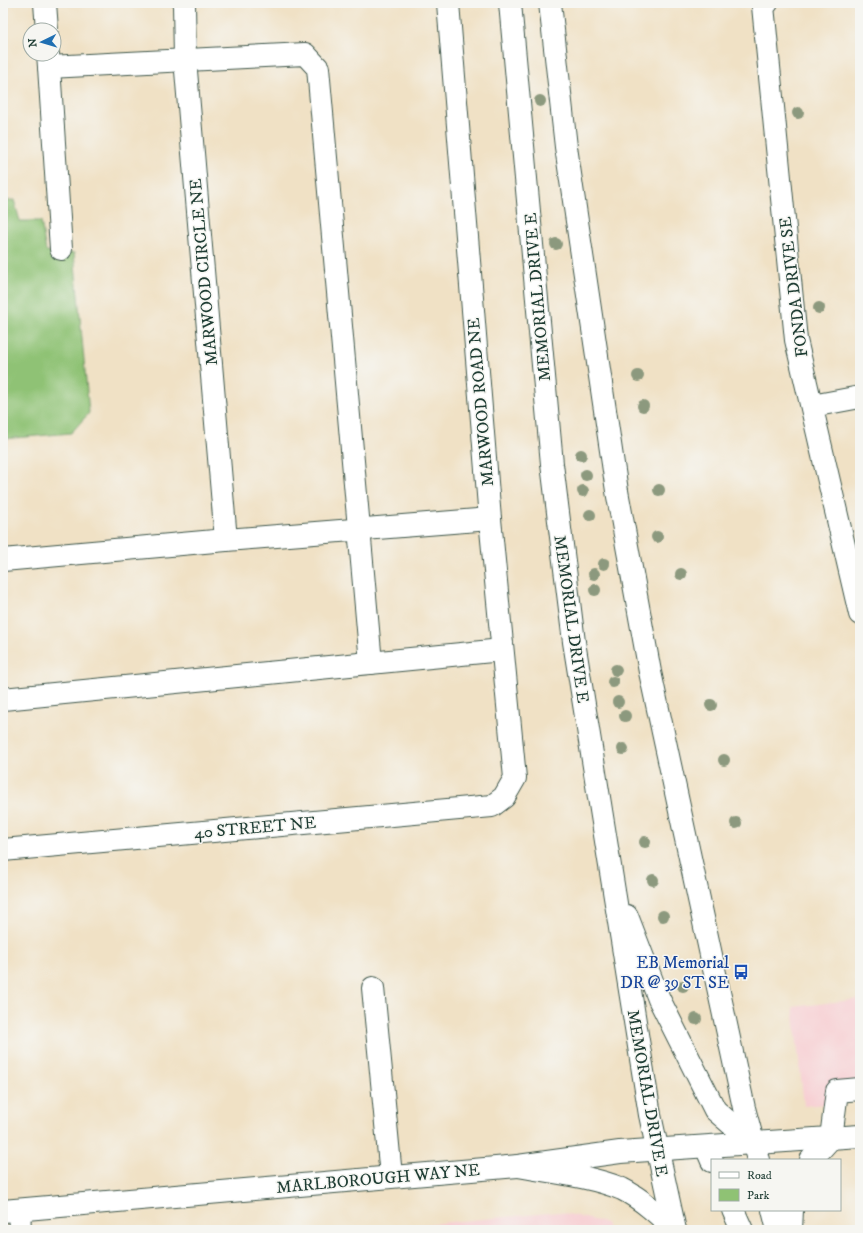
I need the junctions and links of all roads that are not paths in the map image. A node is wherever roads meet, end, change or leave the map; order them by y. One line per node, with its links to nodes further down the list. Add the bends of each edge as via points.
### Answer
1 (45, 3): 7 (street)
2 (184, 3): 8 (street, MARWOOD CIRCLE NE)
3 (448, 3): 14 (street, MARWOOD ROAD NE)
4 (510, 3): 24 (street, MEMORIAL DRIVE E, via 552,464 574,642)
5 (550, 3): 30 (street, via 566,147 616,491 650,672)
6 (767, 3): 13 (street, FONDA DRIVE SE, via 764,6 796,340)
7 (46, 22)
8 (185, 59): 9 (street); 15 (street, via 305,54 318,68); 16 (street, MARWOOD CIRCLE NE)
9 (62, 60)
10 (48, 62): 11 (street)
11 (61, 249)
12 (860, 397): 13 (street)
13 (812, 406): 18 (street, FONDA DRIVE SE)
14 (490, 518): 15 (street); 19 (street, MARWOOD ROAD NE)
15 (360, 528): 16 (street); 20 (street)
16 (226, 540): 17 (street)
17 (3, 560)
18 (860, 614)
19 (502, 650): 20 (street); 22 (street, MARWOOD ROAD NE, via 515,778)
20 (371, 663): 21 (street)
21 (3, 699)
22 (504, 797): 23 (street, 40 STREET NE, via 492,806)
23 (3, 850)
24 (610, 874): 29 (street, MEMORIAL DRIVE E); 30 (street, via 659,999 715,1110)
25 (373, 988): 34 (street)
26 (860, 1089): 28 (street, via 836,1091)
27 (860, 1136): 28 (street, MARLBOROUGH WAY NE)
28 (831, 1138): 30 (street, MARLBOROUGH WAY NE); 32 (street)
29 (658, 1150): 31 (street, MARLBOROUGH WAY NE); 33 (street, MARLBOROUGH WAY NE, via 620,1152); 39 (street, MEMORIAL DRIVE E)
30 (756, 1152): 31 (street, MARLBOROUGH WAY NE)
31 (709, 1154)
32 (812, 1159)
33 (518, 1166): 34 (street, MARLBOROUGH WAY NE); 39 (street, via 600,1182 622,1190 649,1207)
34 (391, 1176): 38 (street, MARLBOROUGH WAY NE)
35 (733, 1211): 40 (street)
36 (773, 1211): 41 (street)
37 (792, 1211): 42 (street)
38 (14, 1217)
39 (675, 1230)
40 (742, 1230)
41 (778, 1230)
42 (791, 1230)

